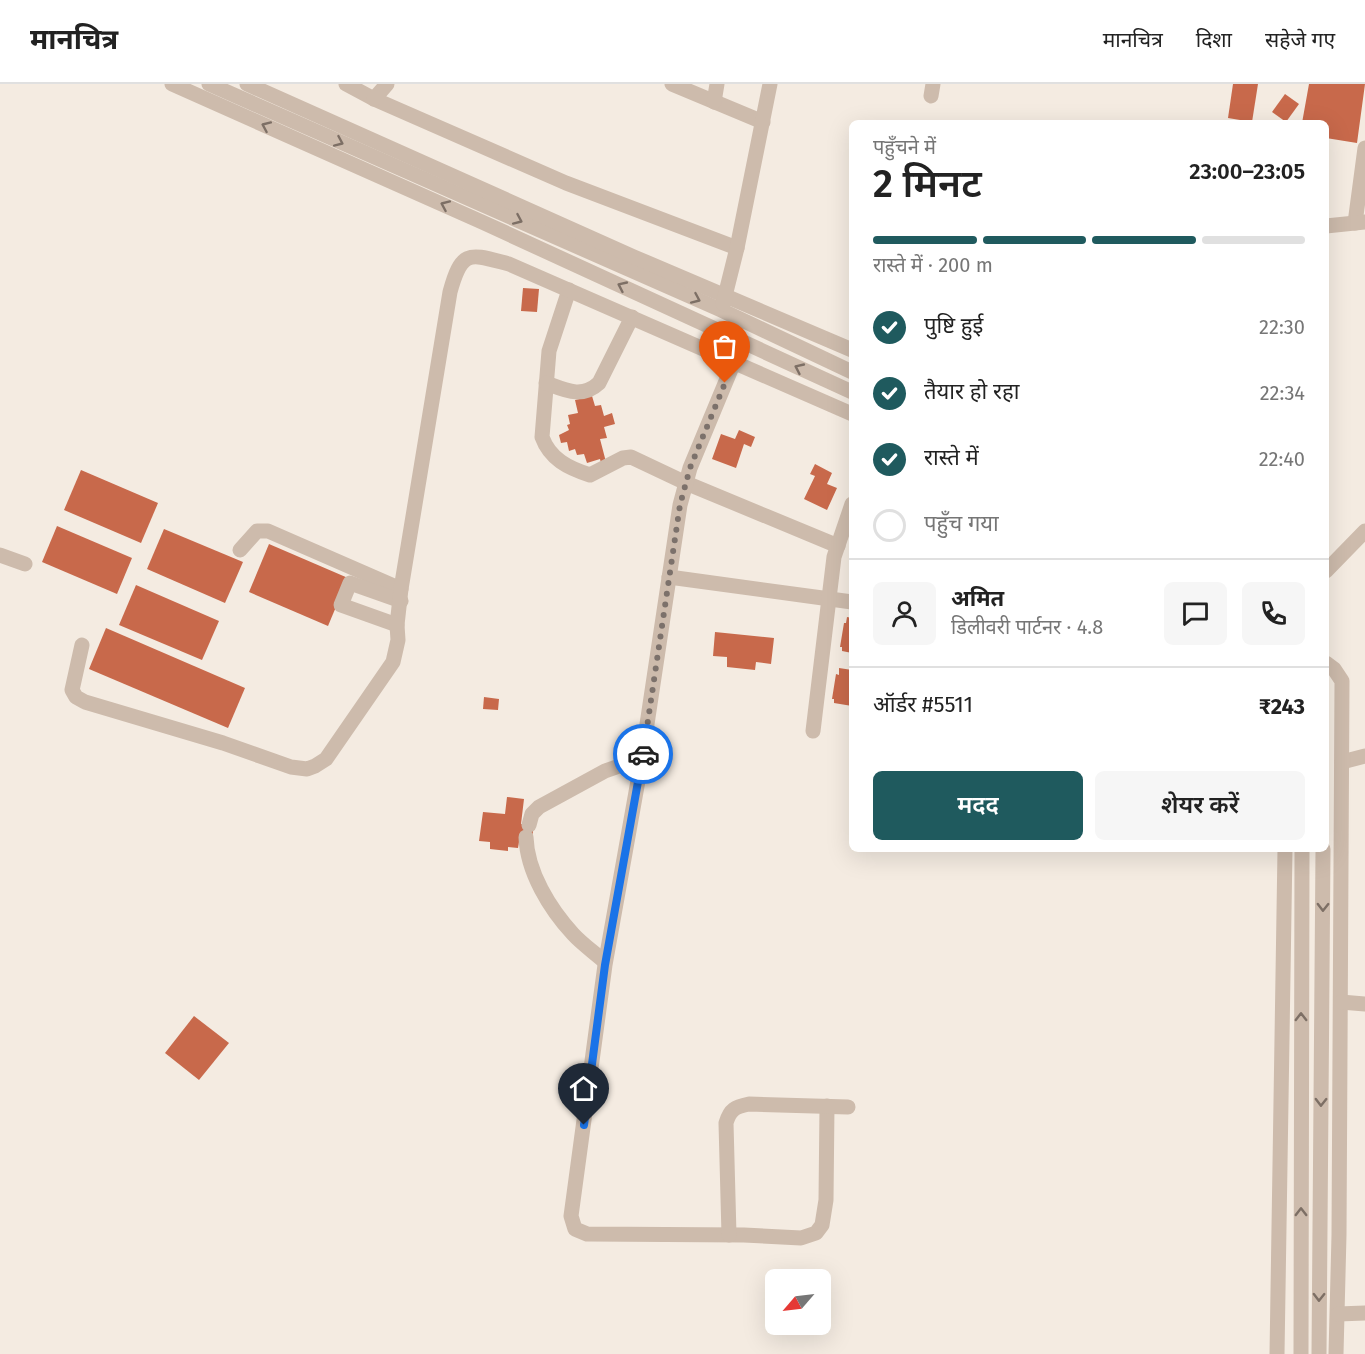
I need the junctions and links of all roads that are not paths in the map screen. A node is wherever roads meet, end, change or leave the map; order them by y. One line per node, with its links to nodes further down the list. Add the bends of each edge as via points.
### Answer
1 (172, 84): 19 (street, one-way to 1)
2 (209, 84): 17 (street, one-way to 17)
3 (247, 84): 17 (street)
4 (346, 84): 9 (street)
5 (387, 84): 9 (street)
6 (672, 84): 10 (street)
7 (717, 84): 10 (street)
8 (770, 84): 11 (street)
9 (374, 99): 15 (street, via 566,183)
10 (714, 102): 11 (street)
11 (763, 122): 15 (street)
12 (1365, 147): 13 (street)
13 (1360, 223): 14 (street)
14 (1329, 226)
15 (737, 248): 17 (street)
16 (569, 290): 18 (street); 23 (street, via 549,351); 35 (street, via 481,256 460,262 450,292)
17 (723, 303): 19 (street); 20 (street); 22 (street)
18 (632, 317): 21 (street); 23 (street, via 593,388 583,393)
19 (720, 332): 24 (street, one-way to 19)
20 (849, 349)
21 (734, 362): 25 (street); 26 (street)
22 (849, 370)
23 (546, 383): 26 (street, via 542,436 554,458 572,470 590,475 631,457)
24 (849, 392)
25 (849, 413)
26 (686, 483): 29 (street); 34 (street)
27 (849, 513): 29 (street)
28 (1365, 531): 33 (street)
29 (838, 546): 36 (street)
30 (240, 550): 35 (street, via 257,531 268,531)
31 (0, 555): 32 (street)
32 (26, 564)
33 (1329, 568)
34 (669, 577): 36 (street); 43 (street)
35 (401, 595): 38 (street); 38 (street, via 350,582 341,605)
36 (828, 600): 37 (street); 41 (street)
37 (849, 602)
38 (397, 626): 39 (street, via 393,663 326,759 307,769 76,698 72,690)
39 (82, 645)
40 (1329, 665): 44 (street, via 1342,681)
41 (813, 731)
42 (1365, 756): 44 (street)
43 (642, 758): 48 (street); 48 (street, via 605,771 539,807 532,814 528,831 527,848 546,898 574,935)
44 (1342, 762): 49 (street)
45 (1285, 852): 56 (street)
46 (1302, 852): 57 (street, one-way to 46)
47 (1323, 852): 58 (street, one-way to 58)
48 (605, 962): 53 (street, via 572,1216 575,1229 587,1234)
49 (1341, 1002): 50 (street); 55 (street)
50 (1365, 1004)
51 (827, 1107): 52 (street); 53 (street, via 826,1200 822,1225 816,1233 801,1238); 53 (street, via 749,1104 735,1107 729,1114)
52 (848, 1107)
53 (729, 1235)
54 (1365, 1313): 55 (street)
55 (1338, 1314): 59 (street)
56 (1277, 1354)
57 (1301, 1354)
58 (1318, 1354)
59 (1336, 1354)

